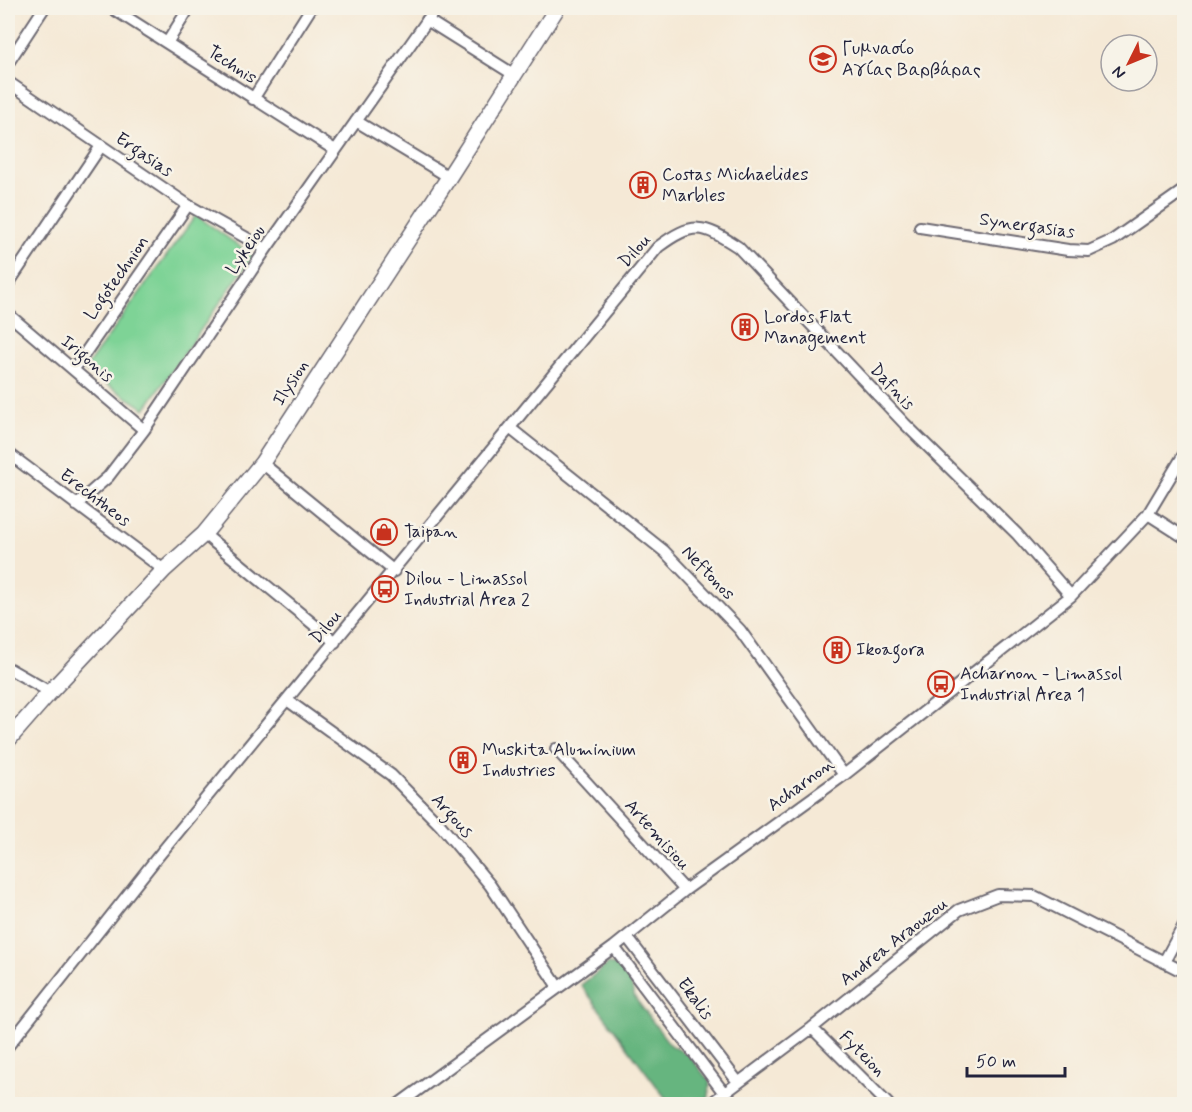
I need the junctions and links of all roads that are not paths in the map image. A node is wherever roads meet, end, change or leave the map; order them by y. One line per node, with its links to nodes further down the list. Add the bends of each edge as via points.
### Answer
1 (44, 8): 9 (street)
2 (112, 8): 8 (street, Technis)
3 (189, 8): 8 (street)
4 (311, 8): 12 (street)
5 (436, 8): 7 (street, Lykeiou)
6 (557, 8): 10 (street, Ilysion)
7 (427, 20): 10 (street); 13 (street, Lykeiou)
8 (167, 43): 12 (street, Technis)
9 (8, 63)
10 (513, 74): 16 (street, Ilysion)
11 (8, 82): 14 (street, Ergasias)
12 (254, 99): 15 (street, Technis)
13 (356, 121): 15 (street, Lykeiou); 16 (street)
14 (102, 146): 18 (street, Ergasias); 22 (street)
15 (335, 150): 21 (street, Lykeiou)
16 (449, 177): 29 (street, Ilysion)
17 (1185, 190): 19 (street, Synergasias, via 1113,240 1089,250)
18 (188, 205): 21 (street, Ergasias); 24 (street, Logotechnion)
19 (920, 227)
20 (676, 234): 25 (street, Dilou, via 658,248); 36 (street, Dafnis, via 712,230 738,247 905,424 1017,534)
21 (266, 249): 26 (street, Lykeiou)
22 (8, 284)
23 (8, 314): 24 (street, Irigonis)
24 (74, 369): 26 (street, Irigonis)
25 (510, 429): 35 (street, Dilou); 43 (street, Neftonos, via 664,551 740,630)
26 (144, 430): 30 (street, Lykeiou, via 108,477)
27 (8, 453): 30 (street, Erechtheos)
28 (1185, 454): 31 (street, Acharnon)
29 (261, 463): 32 (street, Ilysion); 35 (street)
30 (76, 505): 34 (street, Erechtheos)
31 (1148, 514): 33 (street); 36 (street, Acharnon)
32 (204, 534): 34 (street, Ilysion); 37 (street)
33 (1185, 537)
34 (164, 570): 39 (street, Ilysion)
35 (394, 571): 37 (street, Dilou)
36 (1071, 596): 43 (street, Acharnon)
37 (336, 642): 40 (street, Dilou)
38 (8, 668): 39 (street)
39 (50, 692): 41 (street, Ilysion)
40 (287, 699): 50 (street, Argous, via 391,775 441,826 490,885); 52 (street, Dilou)
41 (8, 740)
42 (556, 749): 44 (street, Artemisiou)
43 (844, 775): 44 (street, Acharnon)
44 (685, 890): 46 (street, Acharnon)
45 (1185, 925): 48 (street)
46 (627, 937): 47 (street, Acharnon); 53 (street, Ekalis)
47 (614, 947): 50 (street, Acharnon); 54 (street)
48 (1164, 962): 49 (street, Andrea Araouzou); 51 (street, Andrea Araouzou, via 1034,896 998,895 959,910)
49 (1185, 972)
50 (558, 987): 55 (street, Acharnon)
51 (812, 1028): 53 (street, Andrea Araouzou); 57 (street, Fyteion)
52 (8, 1046)
53 (738, 1082): 54 (street, Andrea Araouzou)
54 (724, 1093): 56 (street, Andrea Araouzou)
55 (399, 1104)
56 (710, 1104)
57 (888, 1104)

